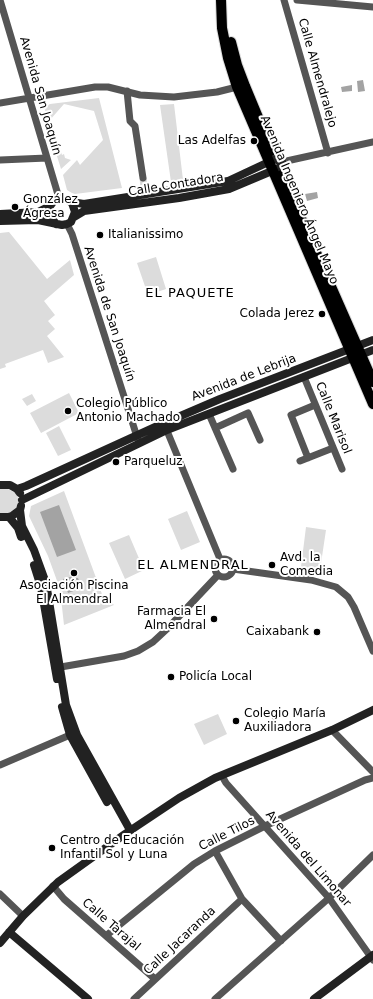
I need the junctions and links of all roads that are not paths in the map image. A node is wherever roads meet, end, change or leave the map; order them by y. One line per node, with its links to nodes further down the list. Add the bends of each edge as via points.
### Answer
1 (0, 0): 9 (street, Avenida San Joaquín)
2 (221, 0): 7 (main road, Avenida Ingeniero Ángel Mayo, via 222,28 228,58)
3 (227, 0): 7 (main road, Avenida Ingeniero Ángel Mayo, via 232,45)
4 (284, 0): 12 (street, Calle Almendralejo)
5 (297, 0): 6 (street)
6 (373, 7)
7 (241, 86): 8 (street, via 217,92 174,97 140,95); 15 (main road, Avenida Ingeniero Ángel Mayo)
8 (127, 91): 9 (street, via 95,87); 16 (street, via 130,121 135,126)
9 (29, 98): 10 (street); 13 (street, Avenida San Joaquín)
10 (0, 102)
11 (373, 142): 12 (street)
12 (328, 153): 15 (street)
13 (47, 158): 14 (street); 17 (street, Avenida San Joaquín)
14 (0, 160)
15 (276, 164): 18 (street, Calle Contadora, via 228,181 144,191 84,204); 21 (street, Calle Contadora, via 229,190 84,211); 27 (main road, Avenida Ingeniero Ángel Mayo)
16 (143, 178)
17 (59, 198): 18 (street); 19 (street)
18 (71, 202): 21 (street, via 75,209)
19 (50, 206): 20 (street, via 38,212); 23 (street, via 50,216)
20 (0, 214)
21 (74, 218): 24 (street)
22 (0, 221): 23 (street, via 38,220)
23 (56, 224): 24 (street)
24 (67, 224): 35 (street, Avenida de San Joaquín)
25 (373, 340): 27 (street)
26 (373, 350): 27 (street)
27 (355, 352): 28 (street, Avenida de Lebrija); 29 (main road, Avenida Ingeniero Ángel Mayo); 30 (main road, Avenida Ingeniero Ángel Mayo); 33 (street, Avenida de Lebrija, via 220,399)
28 (304, 377): 31 (street, Calle Marisol); 32 (street, Avenida de Lebrija)
29 (373, 382)
30 (373, 404)
31 (315, 405): 38 (street, Calle Marisol); 39 (street, via 291,415)
32 (209, 414): 33 (street, Avenida de Lebrija); 34 (street)
33 (165, 426): 35 (street, Avenida de Lebrija); 37 (street); 49 (street)
34 (215, 428): 36 (street, via 248,413); 42 (street)
35 (136, 435): 37 (street, Avenida de San Joaquín); 44 (street, Avenida de Lebrija)
36 (260, 440)
37 (139, 444): 45 (street)
38 (333, 448): 39 (street); 41 (street, Calle Marisol)
39 (308, 458): 40 (street)
40 (300, 461)
41 (342, 468)
42 (233, 469)
43 (0, 485): 44 (street, via 10,485)
44 (17, 489): 45 (street)
45 (22, 500): 46 (street)
46 (20, 510): 48 (street); 53 (street, via 22,526 46,583)
47 (0, 516): 48 (street)
48 (9, 517): 53 (street, via 18,528 37,574)
49 (220, 559): 50 (street, via 229,560 233,564); 51 (street, via 215,567)
50 (233, 569): 51 (street, via 229,576 223,578); 52 (street, via 311,580 336,587 348,597 354,607)
51 (218, 575): 53 (street, via 167,629 138,651)
52 (373, 651)
53 (58, 668): 56 (street, via 62,709); 62 (street, via 66,704 77,735)
54 (373, 710): 55 (street)
55 (332, 730): 58 (street); 59 (street)
56 (70, 735): 57 (street); 62 (street)
57 (0, 766)
58 (373, 772)
59 (222, 776): 61 (street, Avenida del Limonar); 62 (street, via 179,798)
60 (373, 778): 61 (street, Calle Tilos)
61 (265, 826): 63 (street, Calle Tilos); 67 (street, Avenida del Limonar)
62 (127, 832): 65 (street)
63 (215, 851): 68 (street); 71 (street, Calle Tilos, via 194,864)
64 (373, 855): 67 (street)
65 (53, 886): 69 (street); 71 (street, Calle Tarajal)
66 (0, 894): 69 (street)
67 (330, 898): 72 (street); 74 (street, Avenida del Limonar)
68 (242, 899): 72 (street); 75 (street, Calle Jacaranda)
69 (23, 916): 70 (street)
70 (10, 932): 73 (street); 76 (street)
71 (107, 935): 75 (street, Calle Tarajal)
72 (281, 941): 78 (street)
73 (0, 943)
74 (372, 957): 79 (street)
75 (155, 978): 77 (street, Calle Jacaranda)
76 (88, 999)
77 (134, 999)
78 (215, 999)
79 (314, 999)

